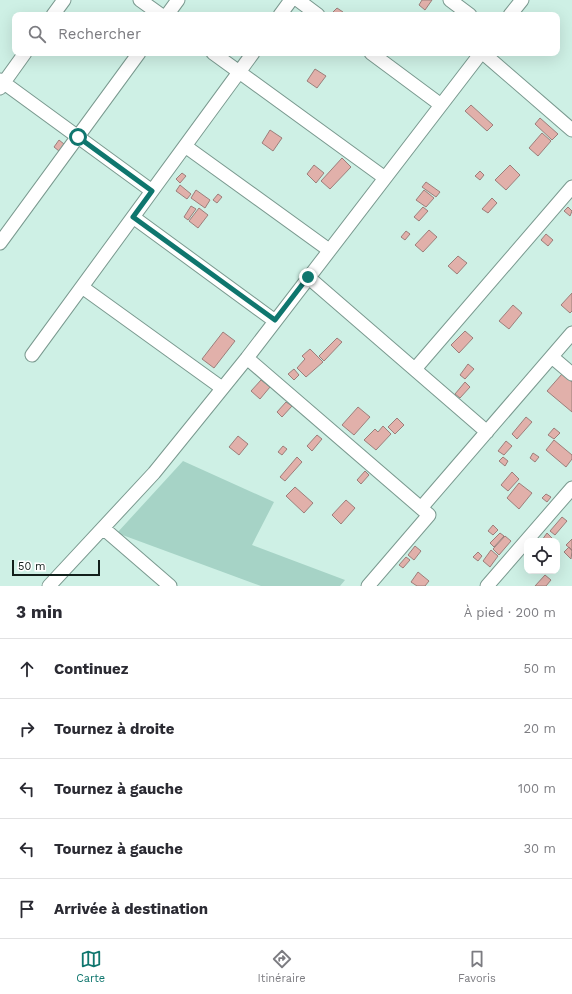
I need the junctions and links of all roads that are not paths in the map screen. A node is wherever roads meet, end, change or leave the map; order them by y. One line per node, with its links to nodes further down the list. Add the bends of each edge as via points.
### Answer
1 (64, 0): 8 (street)
2 (140, 0): 9 (street)
3 (178, 0): 10 (street)
4 (291, 0): 11 (street)
5 (298, 0): 12 (street)
6 (450, 0): 13 (street)
7 (522, 0): 14 (street)
8 (55, 12)
9 (157, 12)
10 (169, 12)
11 (282, 12)
12 (314, 12)
13 (466, 12)
14 (512, 12)
15 (23, 56): 23 (street)
16 (137, 56): 26 (street)
17 (217, 56): 22 (street)
18 (251, 56): 22 (street)
19 (374, 56): 24 (street)
20 (480, 56): 24 (street)
21 (486, 56): 25 (street)
22 (239, 72): 27 (street); 28 (street)
23 (1, 84): 26 (street)
24 (441, 104): 28 (street)
25 (572, 130)
26 (78, 137): 30 (street); 32 (street)
27 (185, 146): 30 (street); 33 (street)
28 (385, 178): 33 (street)
29 (572, 187): 41 (street)
30 (152, 191): 31 (street)
31 (133, 217): 35 (street); 36 (street)
32 (0, 243)
33 (329, 250): 34 (street)
34 (308, 277): 36 (street); 41 (street)
35 (82, 287): 38 (street); 43 (street)
36 (275, 320): 40 (street)
37 (572, 333): 39 (street)
38 (32, 355)
39 (552, 357): 42 (street); 44 (street)
40 (247, 358): 43 (street); 46 (street)
41 (414, 369): 44 (street)
42 (572, 374)
43 (222, 388): 47 (street, via 154,473)
44 (487, 432): 46 (street)
45 (572, 488): 51 (street)
46 (421, 508): 50 (street, via 429,516)
47 (103, 528): 48 (street); 49 (street)
48 (49, 586)
49 (170, 586)
50 (368, 586)
51 (487, 586)

